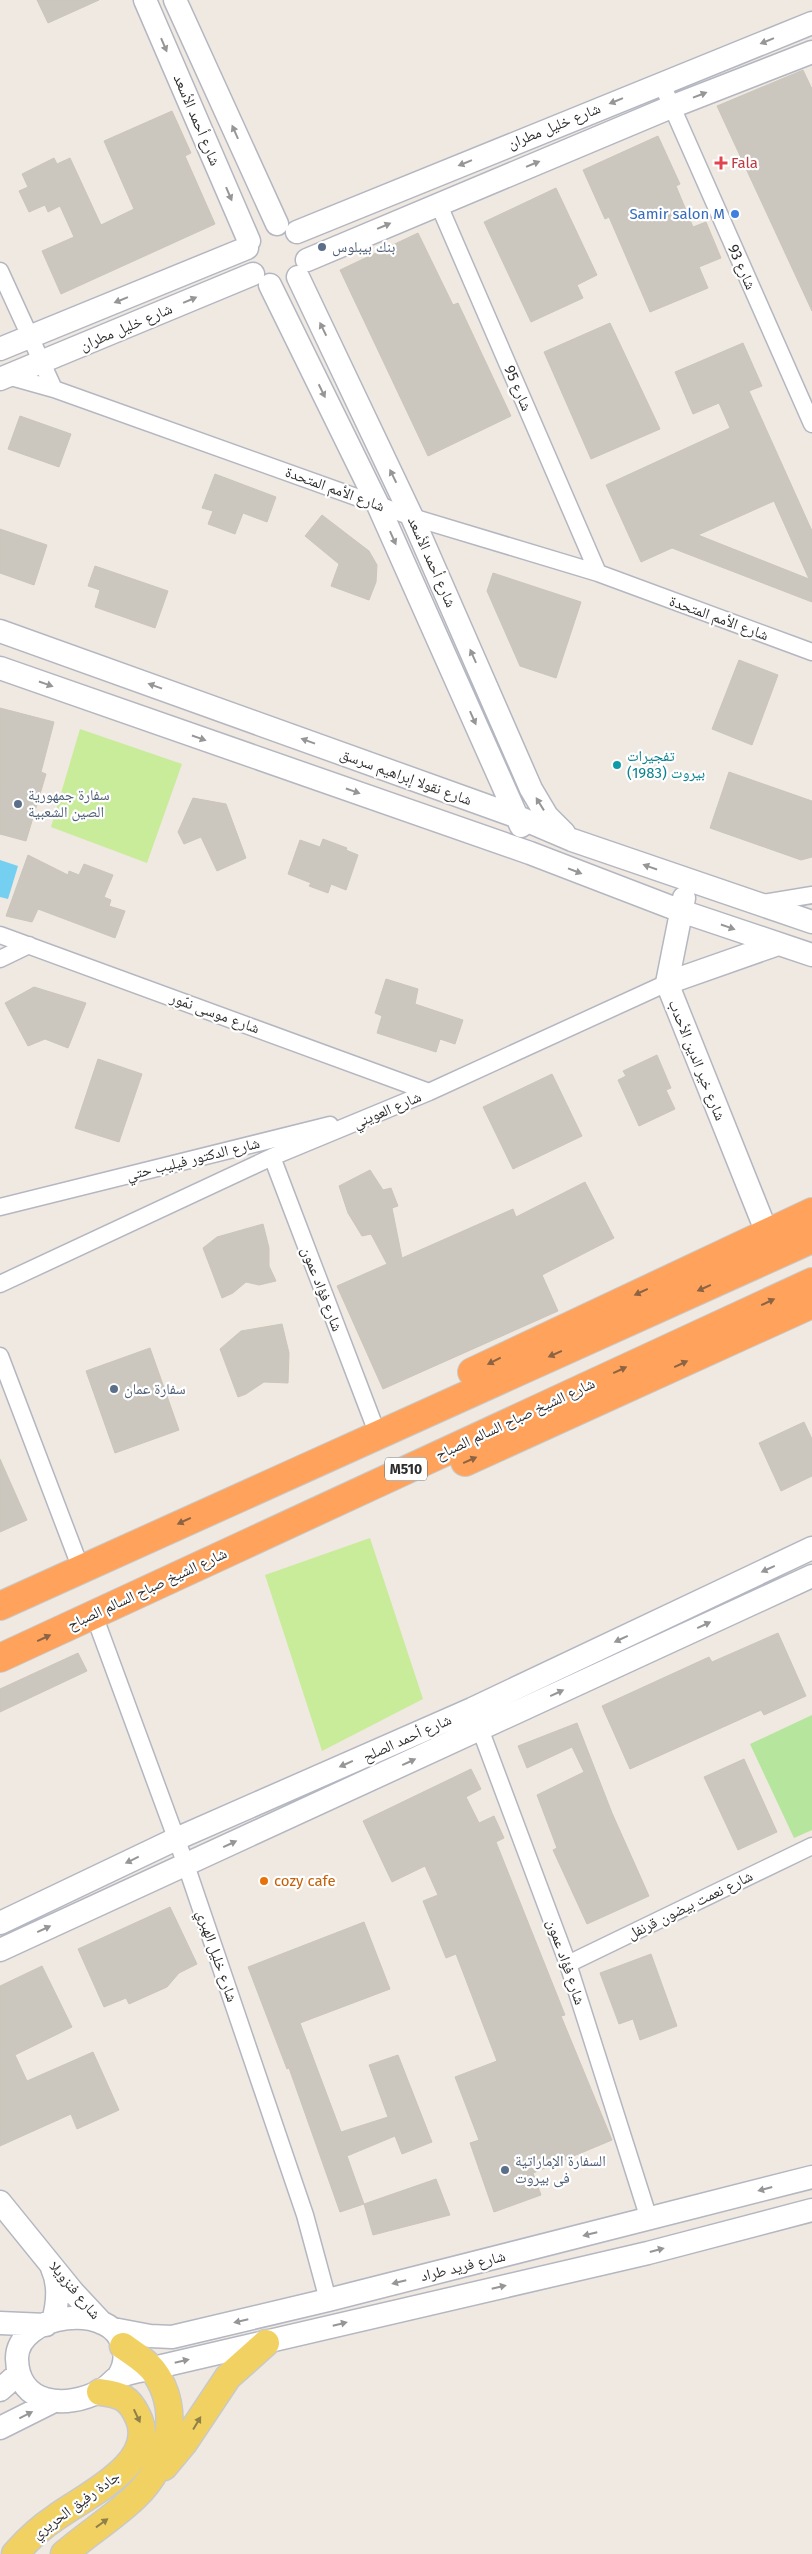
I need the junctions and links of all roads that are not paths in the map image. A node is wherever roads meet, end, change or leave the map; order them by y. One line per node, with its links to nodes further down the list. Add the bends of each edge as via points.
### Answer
1 (145, 0): 9 (street, شارع أحمد الأسعد, one-way to 9)
2 (176, 0): 8 (street, شارع أحمد الأسعد, one-way to 2)
3 (812, 23): 5 (street, شارع خليل مطران, one-way to 5)
4 (812, 52): 6 (street, شارع خليل مطران, one-way to 4)
5 (661, 82): 6 (street, شارع 93); 8 (street, شارع خليل مطران, one-way to 8)
6 (671, 107): 7 (street, شارع خليل مطران, one-way to 6); 18 (street, شارع 93)
7 (438, 203): 10 (street, شارع خليل مطران, one-way to 7); 21 (street, شارع 95)
8 (287, 228): 9 (street, via 261,228); 10 (street, via 305,245)
9 (248, 244): 12 (street, via 246,259); 13 (street, شارع خليل مطران, one-way to 13)
10 (302, 268): 12 (street, via 285,284); 20 (street, شارع أحمد الأسعد, one-way to 10)
11 (0, 271): 13 (street)
12 (261, 280): 15 (street, شارع خليل مطران, one-way to 12); 19 (street, شارع أحمد الأسعد, one-way to 19)
13 (30, 337): 14 (street, شارع خليل مطران); 15 (street)
14 (0, 349)
15 (44, 362): 16 (street, شارع خليل مطران); 17 (street)
16 (2, 376): 17 (street, شارع الأمم المتحدة)
17 (54, 389): 19 (street, شارع الأمم المتحدة)
18 (812, 424)
19 (378, 505): 20 (street, شارع الأمم المتحدة); 25 (street, شارع أحمد الأسعد, one-way to 25)
20 (412, 517): 21 (street, شارع الأمم المتحدة); 26 (street, شارع أحمد الأسعد, one-way to 20, via 550,820 534,794)
21 (598, 573): 23 (street, شارع الأمم المتحدة)
22 (0, 631): 25 (street, شارع نقولا إبراهيم سرسق, one-way to 22)
23 (812, 652)
24 (0, 668): 27 (street, شارع نقولا إبراهيم سرسق, one-way to 27)
25 (518, 818): 26 (street, شارع نقولا إبراهيم سرسق); 27 (street, شارع أحمد الأسعد)
26 (572, 840): 28 (street, شارع نقولا إبراهيم سرسق, one-way to 26)
27 (530, 853): 31 (street, شارع نقولا إبراهيم سرسق, one-way to 31)
28 (688, 881): 30 (street, شارع نقولا إبراهيم سرسق); 31 (street, شارع خير الدين الأحدب)
29 (812, 895): 30 (street)
30 (756, 903): 32 (street, شارع نقولا إبراهيم سرسق)
31 (681, 911): 34 (street, شارع نقولا إبراهيم سرسق, one-way to 34); 38 (street, شارع خير الدين الأحدب)
32 (812, 922)
33 (0, 935): 35 (street, شارع موسى نمّور)
34 (778, 944): 36 (street, شارع نقولا إبراهيم سرسق); 38 (street, شارع العويني)
35 (29, 945): 37 (street); 39 (street, شارع موسى نمّور)
36 (812, 955)
37 (0, 959)
38 (667, 983): 39 (street, شارع العويني); 44 (street, شارع خير الدين الأحدب)
39 (429, 1092): 40 (street, شارع العويني)
40 (386, 1110): 41 (street, شارع العويني); 42 (street, شارع الدكتور فيليب حتي)
41 (272, 1157): 47 (street, شارع العويني); 50 (street, شارع فؤاد عمون)
42 (0, 1207)
43 (812, 1212): 44 (highway)
44 (767, 1233): 50 (highway, one-way to 50, via 517,1350)
45 (812, 1239): 51 (highway, one-way to 51)
46 (812, 1282): 53 (highway, شارع الشيخ صباح السالم الصباح / M510, one-way to 46)
47 (0, 1284)
48 (812, 1304): 53 (highway, one-way to 48, via 366,1503 462,1464)
49 (0, 1356): 54 (street)
50 (373, 1422): 51 (highway)
51 (210, 1509): 54 (highway, one-way to 54)
52 (812, 1548): 59 (street, شارع أحمد الصلح, one-way to 59)
53 (228, 1551): 57 (highway, شارع الشيخ صباح السالم الصباح / M510)
54 (81, 1569): 56 (highway)
55 (812, 1576): 59 (street, شارع أحمد الصلح, one-way to 55)
56 (0, 1606)
57 (94, 1615): 58 (highway, شارع الشيخ صباح السالم الصباح / M510, one-way to 57); 60 (street, شارع خليل الهبري)
58 (0, 1658)
59 (477, 1719): 60 (street, شارع أحمد الصلح, one-way to 60); 62 (street, شارع أحمد الصلح, one-way to 59); 65 (street, شارع فؤاد عمون)
60 (176, 1839): 62 (street, شارع خليل الهبري); 63 (street, شارع أحمد الصلح, one-way to 63)
61 (812, 1846): 65 (street, شارع نعمت بيضون قرنفل)
62 (186, 1865): 64 (street, شارع أحمد الصلح, one-way to 62); 71 (street, شارع خليل الهبري, via 305,2215)
63 (0, 1923)
64 (0, 1950)
65 (568, 1964): 69 (street, شارع فؤاد عمون)
66 (812, 2177): 69 (street, شارع فريد طراد, one-way to 69)
67 (0, 2202): 70 (street, شارع فنزويلا)
68 (812, 2210): 75 (street, شارع فريد طراد, one-way to 68, via 648,2253)
69 (649, 2219): 71 (street, شارع فريد طراد, one-way to 71)
70 (47, 2258): 73 (street, شارع فنزويلا, via 57,2288 57,2305); 74 (street, شارع فنزويلا, via 73,2292)
71 (328, 2300): 74 (street, شارع فريد طراد, one-way to 74, via 172,2336)
72 (0, 2323): 73 (street)
73 (50, 2323): 74 (street, via 80,2317); 76 (street, via 32,2332 20,2346)
74 (113, 2333): 77 (main road, جادة رفيق الحريري); 78 (street, via 124,2364)
75 (266, 2343): 77 (street, شارع فريد طراد, one-way to 75); 82 (main road, one-way to 75, via 184,2443 228,2377)
76 (12, 2367): 79 (street); 80 (street, via 28,2389)
77 (152, 2369): 78 (street, شارع فريد طراد); 82 (main road, جادة رفيق الحريري, via 169,2404 169,2436 162,2463)
78 (109, 2385): 80 (street, via 68,2402); 83 (main road, جادة رفيق الحريري, one-way to 83, via 129,2400 141,2422 138,2452 126,2468 33,2534)
79 (0, 2390)
80 (52, 2402): 81 (street, one-way to 80)
81 (0, 2428)
82 (144, 2488): 84 (main road, جادة رفيق الحريري, one-way to 82)
83 (15, 2554)
84 (64, 2554)

